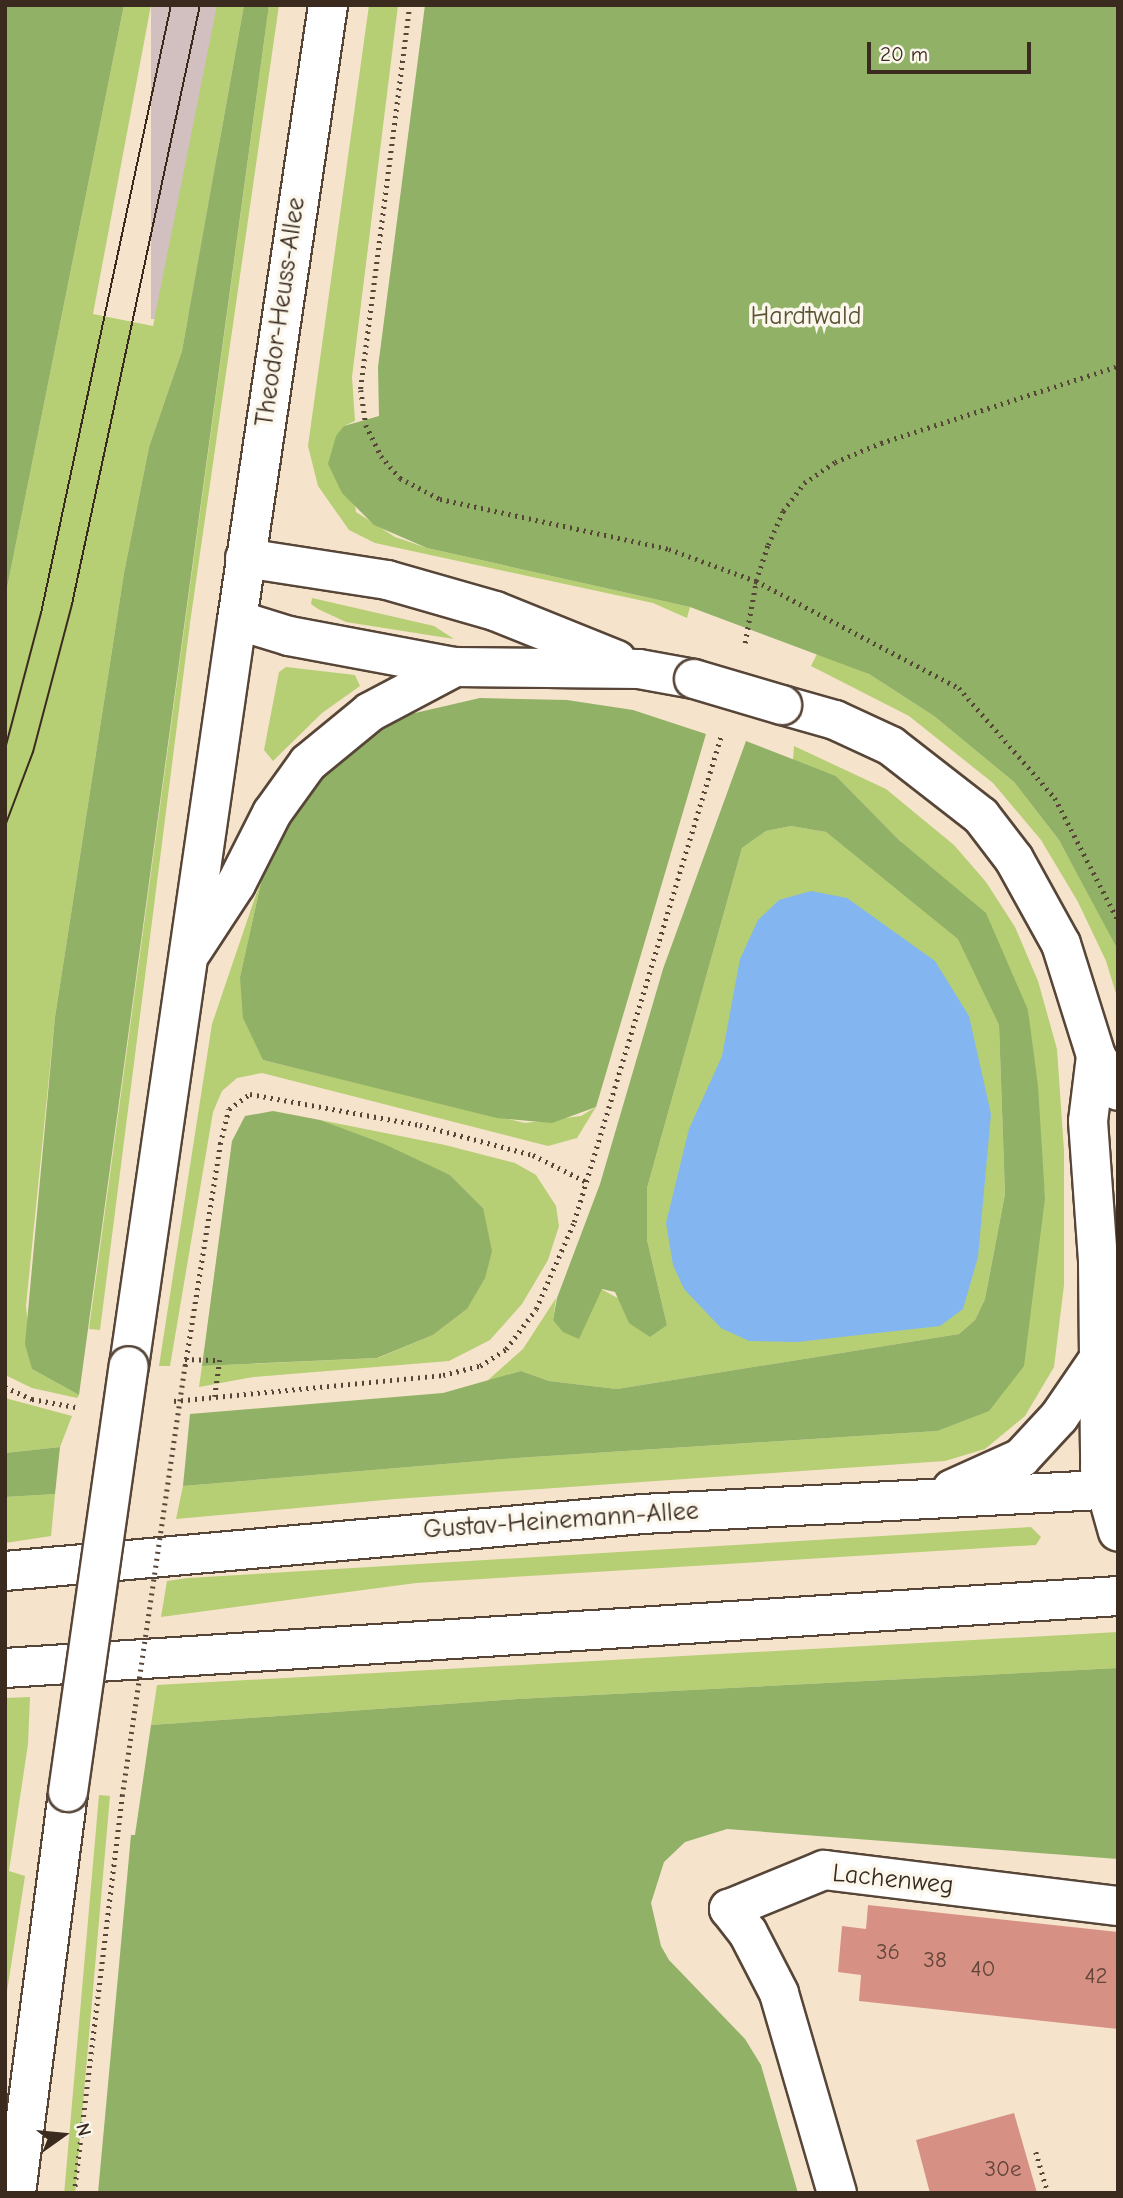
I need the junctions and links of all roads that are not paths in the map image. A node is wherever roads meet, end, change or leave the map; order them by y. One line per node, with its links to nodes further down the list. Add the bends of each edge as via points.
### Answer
1 (328, 5): 2 (main road, Theodor-Heuss-Allee)
2 (245, 558): 3 (main road, Theodor-Heuss-Allee); 5 (main road, via 330,567 483,607)
3 (237, 620): 4 (main road, via 289,636); 6 (main road, Theodor-Heuss-Allee)
4 (454, 667): 5 (main road); 6 (main road, via 370,712 308,763 272,813 236,884)
5 (639, 669): 7 (main road, bridge, via 694,679 835,720 891,746 981,816 1014,859 1061,944)
6 (192, 951): 17 (main road, Theodor-Heuss-Allee, bridge, via 68,1792)
7 (1096, 1056): 8 (main road); 9 (main road, via 1088,1121 1098,1262)
8 (1118, 1091)
9 (1098, 1360): 10 (main road, via 1100,1468); 11 (main road, via 1054,1424 1021,1458)
10 (1112, 1489): 11 (main road, Gustav-Heinemann-Allee); 12 (main road)
11 (925, 1499): 13 (main road, Gustav-Heinemann-Allee, via 438,1529)
12 (1118, 1532)
13 (5, 1572)
14 (1118, 1596): 15 (main road)
15 (5, 1668)
16 (1118, 1906): 18 (main road, Lachenweg, via 824,1870 729,1909 748,1933 779,1993)
17 (16, 2193)
18 (837, 2193)

